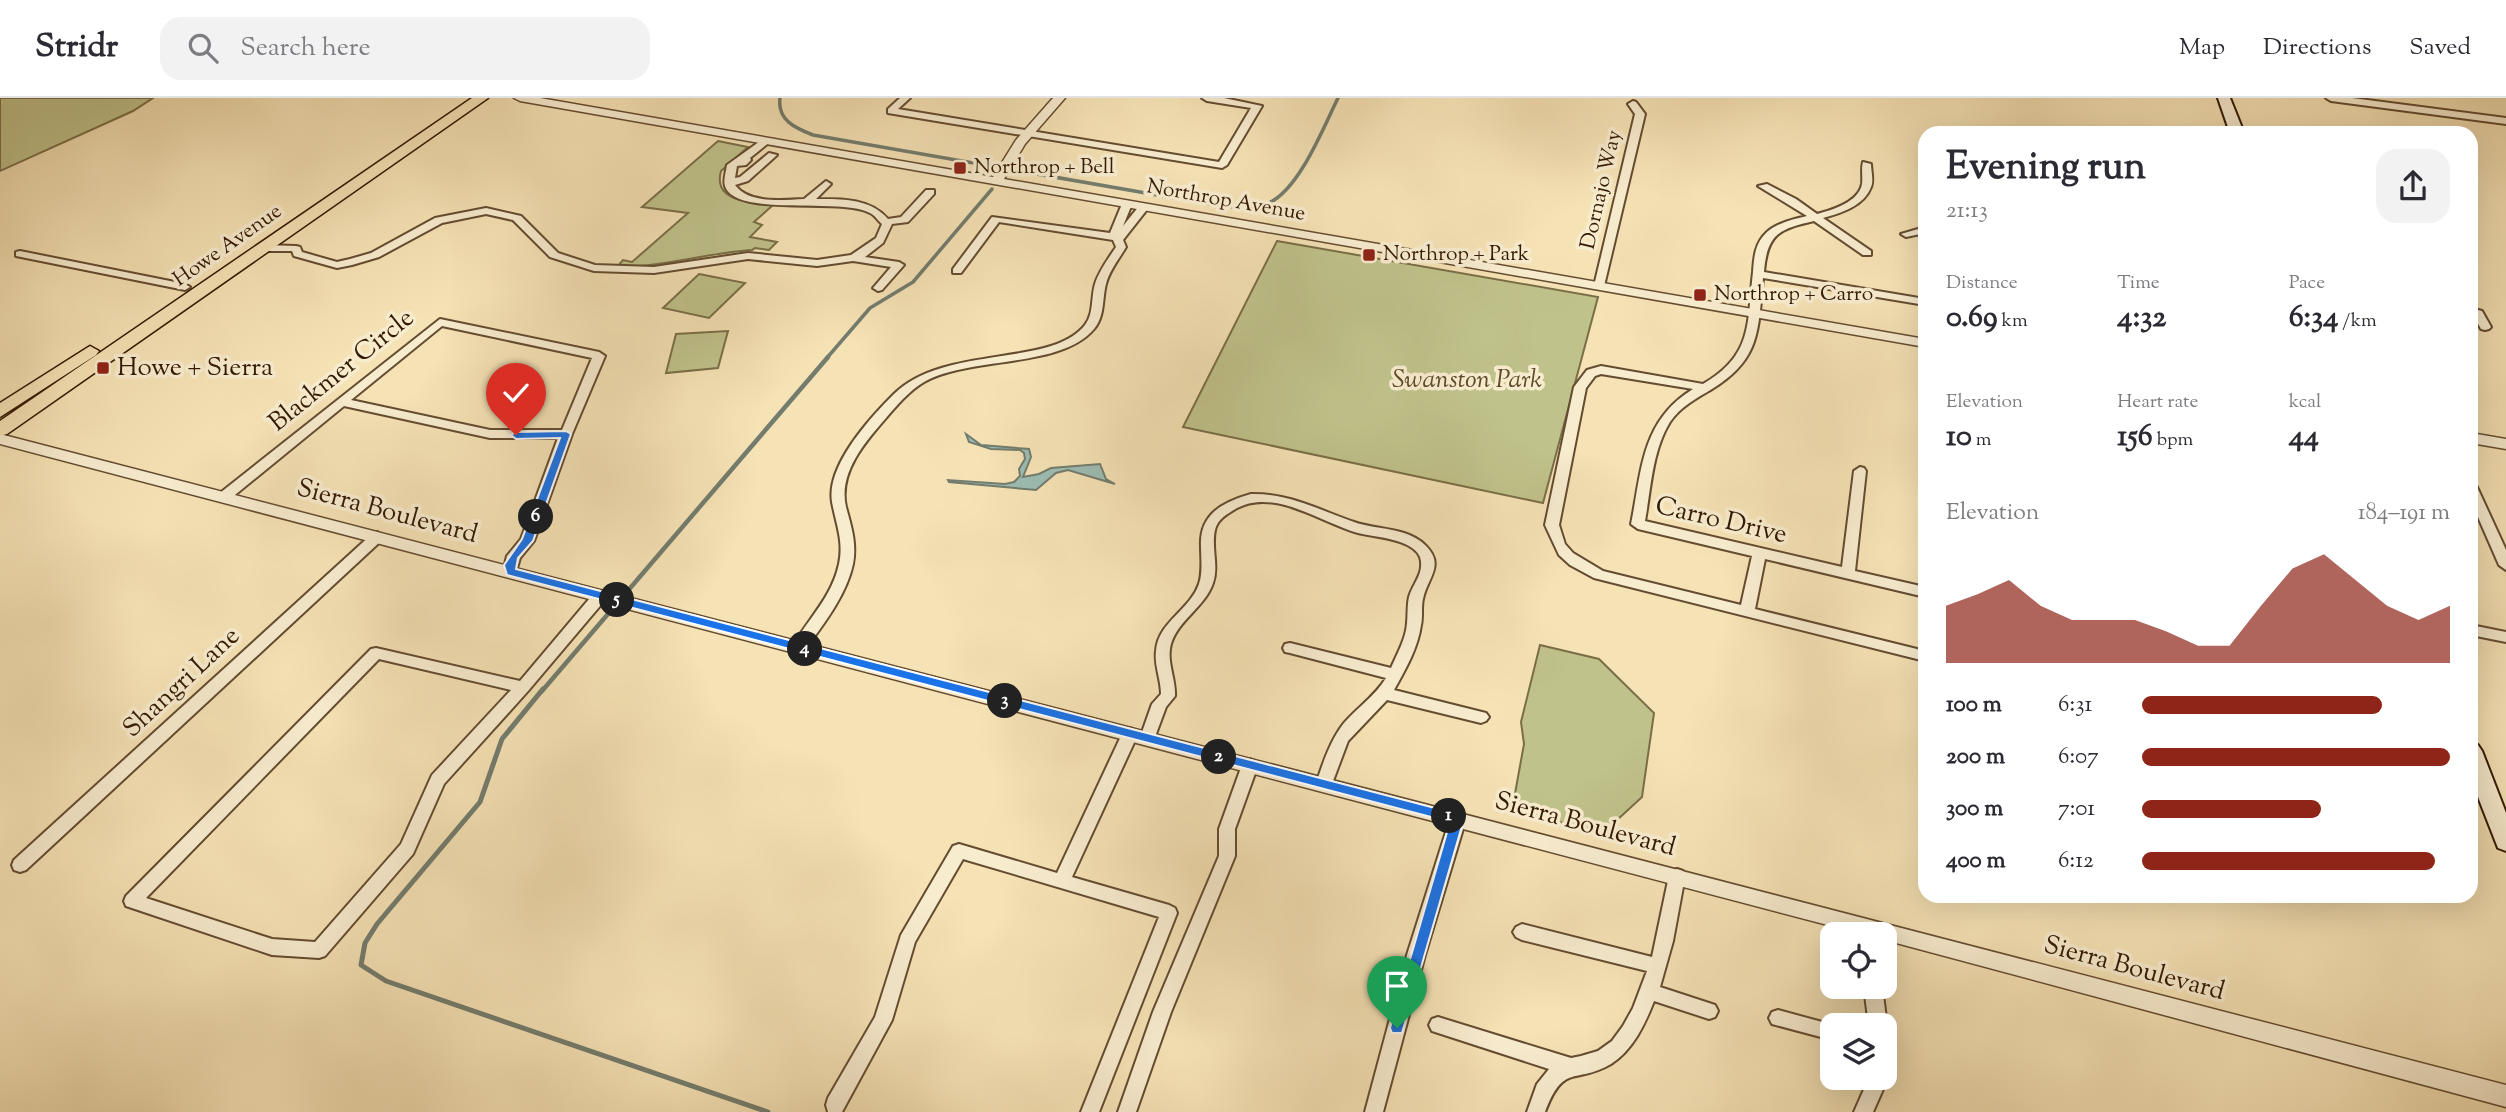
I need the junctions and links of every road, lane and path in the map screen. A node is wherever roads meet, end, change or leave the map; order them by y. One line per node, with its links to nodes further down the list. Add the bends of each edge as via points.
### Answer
1 (463, 98): 22 (main road, Howe Avenue)
2 (481, 98): 30 (main road, Howe Avenue)
3 (520, 98): 13 (street, Northrop Avenue)
4 (905, 98): 12 (street, via 891,111)
5 (1059, 98): 12 (street)
6 (1207, 98): 12 (street, via 1257,106 1222,165)
7 (2224, 98): 11 (main road)
8 (2331, 98): 10 (street)
9 (1633, 104): 37 (street, Dornajo Way, via 1640,114)
10 (2506, 121)
11 (2234, 126)
12 (1028, 133): 16 (street)
13 (766, 141): 16 (street, Northrop Avenue); 17 (street, via 732,168)
14 (772, 155): 17 (street, via 744,179)
15 (1866, 164): 25 (street, Carro Drive, via 1864,193 1846,207)
16 (1003, 172): 23 (street, Northrop Avenue)
17 (729, 183): 21 (street, via 735,193 756,201)
18 (826, 184): 21 (street)
19 (1763, 186): 25 (street)
20 (930, 192): 26 (street, via 904,220)
21 (808, 201): 26 (street, via 864,208 880,214)
22 (308, 203): 30 (main road, via 305,211 261,242 259,246); 36 (main road, Howe Avenue)
23 (1127, 204): 24 (street, Northrop Avenue); 27 (street)
24 (1144, 207): 27 (street); 37 (street, Northrop Avenue)
25 (1816, 218): 31 (street); 35 (street, Carro Drive, via 1786,226 1768,237 1761,248)
26 (886, 222): 33 (street, via 880,240)
27 (1122, 229): 34 (street, via 996,219); 66 (street, via 1121,247 1103,278 1096,313 1086,331 1068,343 941,370 920,379 900,395 857,449 838,484 838,506 847,537 845,567 828,606)
28 (1918, 231): 29 (street)
29 (1906, 234)
30 (268, 249): 33 (street, via 273,254 337,265 364,259 439,220 486,211 517,218 554,255 594,268 654,270 748,256 817,263); 44 (main road, Howe Avenue)
31 (1867, 253)
32 (20, 254): 36 (street)
33 (853, 258): 38 (street, via 898,265)
34 (957, 271)
35 (1758, 274): 39 (street); 40 (street, Carro Drive)
36 (185, 286): 44 (main road, via 178,298 116,340); 47 (main road, Howe Avenue)
37 (1599, 286): 40 (street, Northrop Avenue)
38 (878, 288)
39 (1918, 301)
40 (1753, 313): 43 (street, Northrop Avenue); 45 (street, Carro Drive, via 1749,342 1739,364)
41 (2478, 315): 42 (street, via 2485,327)
42 (2478, 326)
43 (1918, 342)
44 (111, 354): 48 (main road, Howe Avenue)
45 (1706, 388): 57 (street, Carro Drive, via 1677,406 1660,428 1638,524); 63 (street, via 1601,370 1587,376 1580,387 1552,525 1558,548 1572,562 1599,575)
46 (343, 401): 49 (street, via 491,434); 49 (street, Blackmer Circle, via 440,322 599,356); 54 (street, Blackmer Circle)
47 (0, 411)
48 (0, 430)
49 (566, 434): 59 (street, Blackmer Circle, via 527,541 514,556)
50 (0, 439): 54 (street, Sierra Boulevard)
51 (2478, 439): 52 (street)
52 (2506, 444)
53 (1860, 471): 60 (street)
54 (225, 496): 56 (street, Sierra Boulevard)
55 (2478, 503): 58 (street)
56 (377, 537): 59 (street, Sierra Boulevard); 79 (street, Shangri Lane)
57 (1759, 553): 60 (street, Carro Drive); 63 (street)
58 (2506, 565)
59 (510, 572): 62 (street, Sierra Boulevard)
60 (1848, 574): 61 (street, Carro Drive)
61 (1918, 591)
62 (612, 599): 66 (street, Sierra Boulevard); 70 (street)
63 (1748, 612): 68 (street)
64 (2478, 631): 65 (street)
65 (2506, 636)
66 (799, 647): 73 (street, Sierra Boulevard)
67 (1290, 648): 69 (street)
68 (1918, 654)
69 (1393, 674): 71 (street); 73 (street, via 1414,630 1417,593 1428,569 1424,552 1404,538 1353,527 1295,502 1269,498 1231,505 1209,526 1206,585 1165,641 1167,698)
70 (523, 687): 70 (street, via 438,780 407,849 319,950 272,947 132,901 376,653)
71 (1384, 693): 72 (street); 76 (street, via 1343,736)
72 (1480, 717)
73 (1139, 736): 74 (street, Sierra Boulevard); 81 (street)
74 (1250, 765): 76 (street, Sierra Boulevard); 96 (street, via 1227,829 1227,856)
75 (2478, 781): 78 (main road)
76 (1324, 784): 77 (street, Sierra Boulevard)
77 (1458, 819): 80 (street, Sierra Boulevard); 97 (street)
78 (2506, 841)
79 (20, 865)
80 (1677, 876): 82 (street, Sierra Boulevard); 85 (street)
81 (1062, 881): 94 (street, via 959,851 907,940 883,1020); 95 (street, via 1169,913)
82 (1842, 922)
83 (1522, 932): 85 (street)
84 (1897, 937): 93 (street, Sierra Boulevard)
85 (1657, 966): 86 (street)
86 (1647, 991): 87 (street); 91 (street, via 1628,1037 1600,1059)
87 (1709, 1010)
88 (1778, 1018): 90 (street)
89 (1438, 1025): 91 (street)
90 (1820, 1029)
91 (1571, 1067): 98 (street, via 1553,1074)
92 (1873, 1090): 99 (street)
93 (2506, 1096)
94 (835, 1105)
95 (1090, 1112)
96 (1126, 1112)
97 (1374, 1112)
98 (1536, 1112)
99 (1863, 1112)

